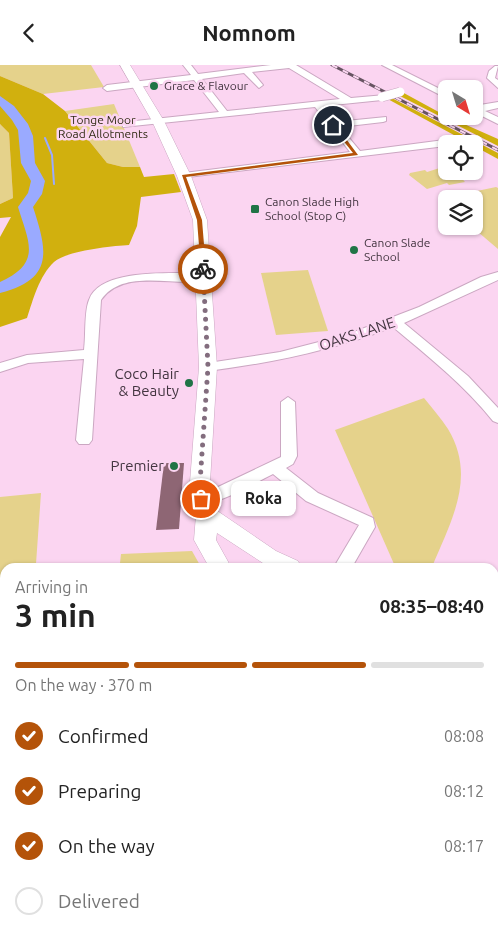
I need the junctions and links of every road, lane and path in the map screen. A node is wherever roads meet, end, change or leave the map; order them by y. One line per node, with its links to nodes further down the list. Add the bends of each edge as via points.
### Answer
1 (125, 65): 8 (main road)
2 (187, 65): 7 (street)
3 (290, 65): 6 (street); 14 (street)
4 (386, 65): 10 (street)
5 (498, 68): 11 (street, via 491,78)
6 (246, 71): 7 (street); 9 (street)
7 (197, 77): 8 (street); 18 (street)
8 (137, 85): 12 (street); 21 (main road)
9 (259, 85)
10 (426, 85): 13 (street); 14 (street, bridge, via 382,97)
11 (498, 85)
12 (107, 89)
13 (438, 91)
14 (350, 101): 15 (street)
15 (317, 104): 18 (street); 24 (street)
16 (498, 105): 17 (street)
17 (483, 108)
18 (225, 114): 21 (street)
19 (483, 114): 22 (street)
20 (383, 119): 24 (street)
21 (158, 121): 23 (street); 27 (main road)
22 (498, 121)
23 (126, 125)
24 (333, 125): 26 (street)
25 (438, 144): 26 (street)
26 (357, 154): 27 (street)
27 (184, 176): 29 (main road, via 200,220)
28 (498, 276): 30 (street, OAKS LANE)
29 (204, 277): 31 (street, via 134,279 104,288 95,300); 32 (main road)
30 (395, 322): 32 (street, OAKS LANE, via 281,356); 35 (street, via 483,400)
31 (90, 354): 33 (street, via 27,359); 36 (street)
32 (208, 367): 38 (main road, via 200,482)
33 (0, 368)
34 (288, 402): 37 (street, via 290,456)
35 (498, 418)
36 (84, 440)
37 (275, 467): 38 (street); 41 (street, via 312,497 367,522)
38 (204, 507): 39 (main road, via 205,540); 40 (main road, via 254,548)
39 (218, 563)
40 (282, 563)
41 (344, 563)

